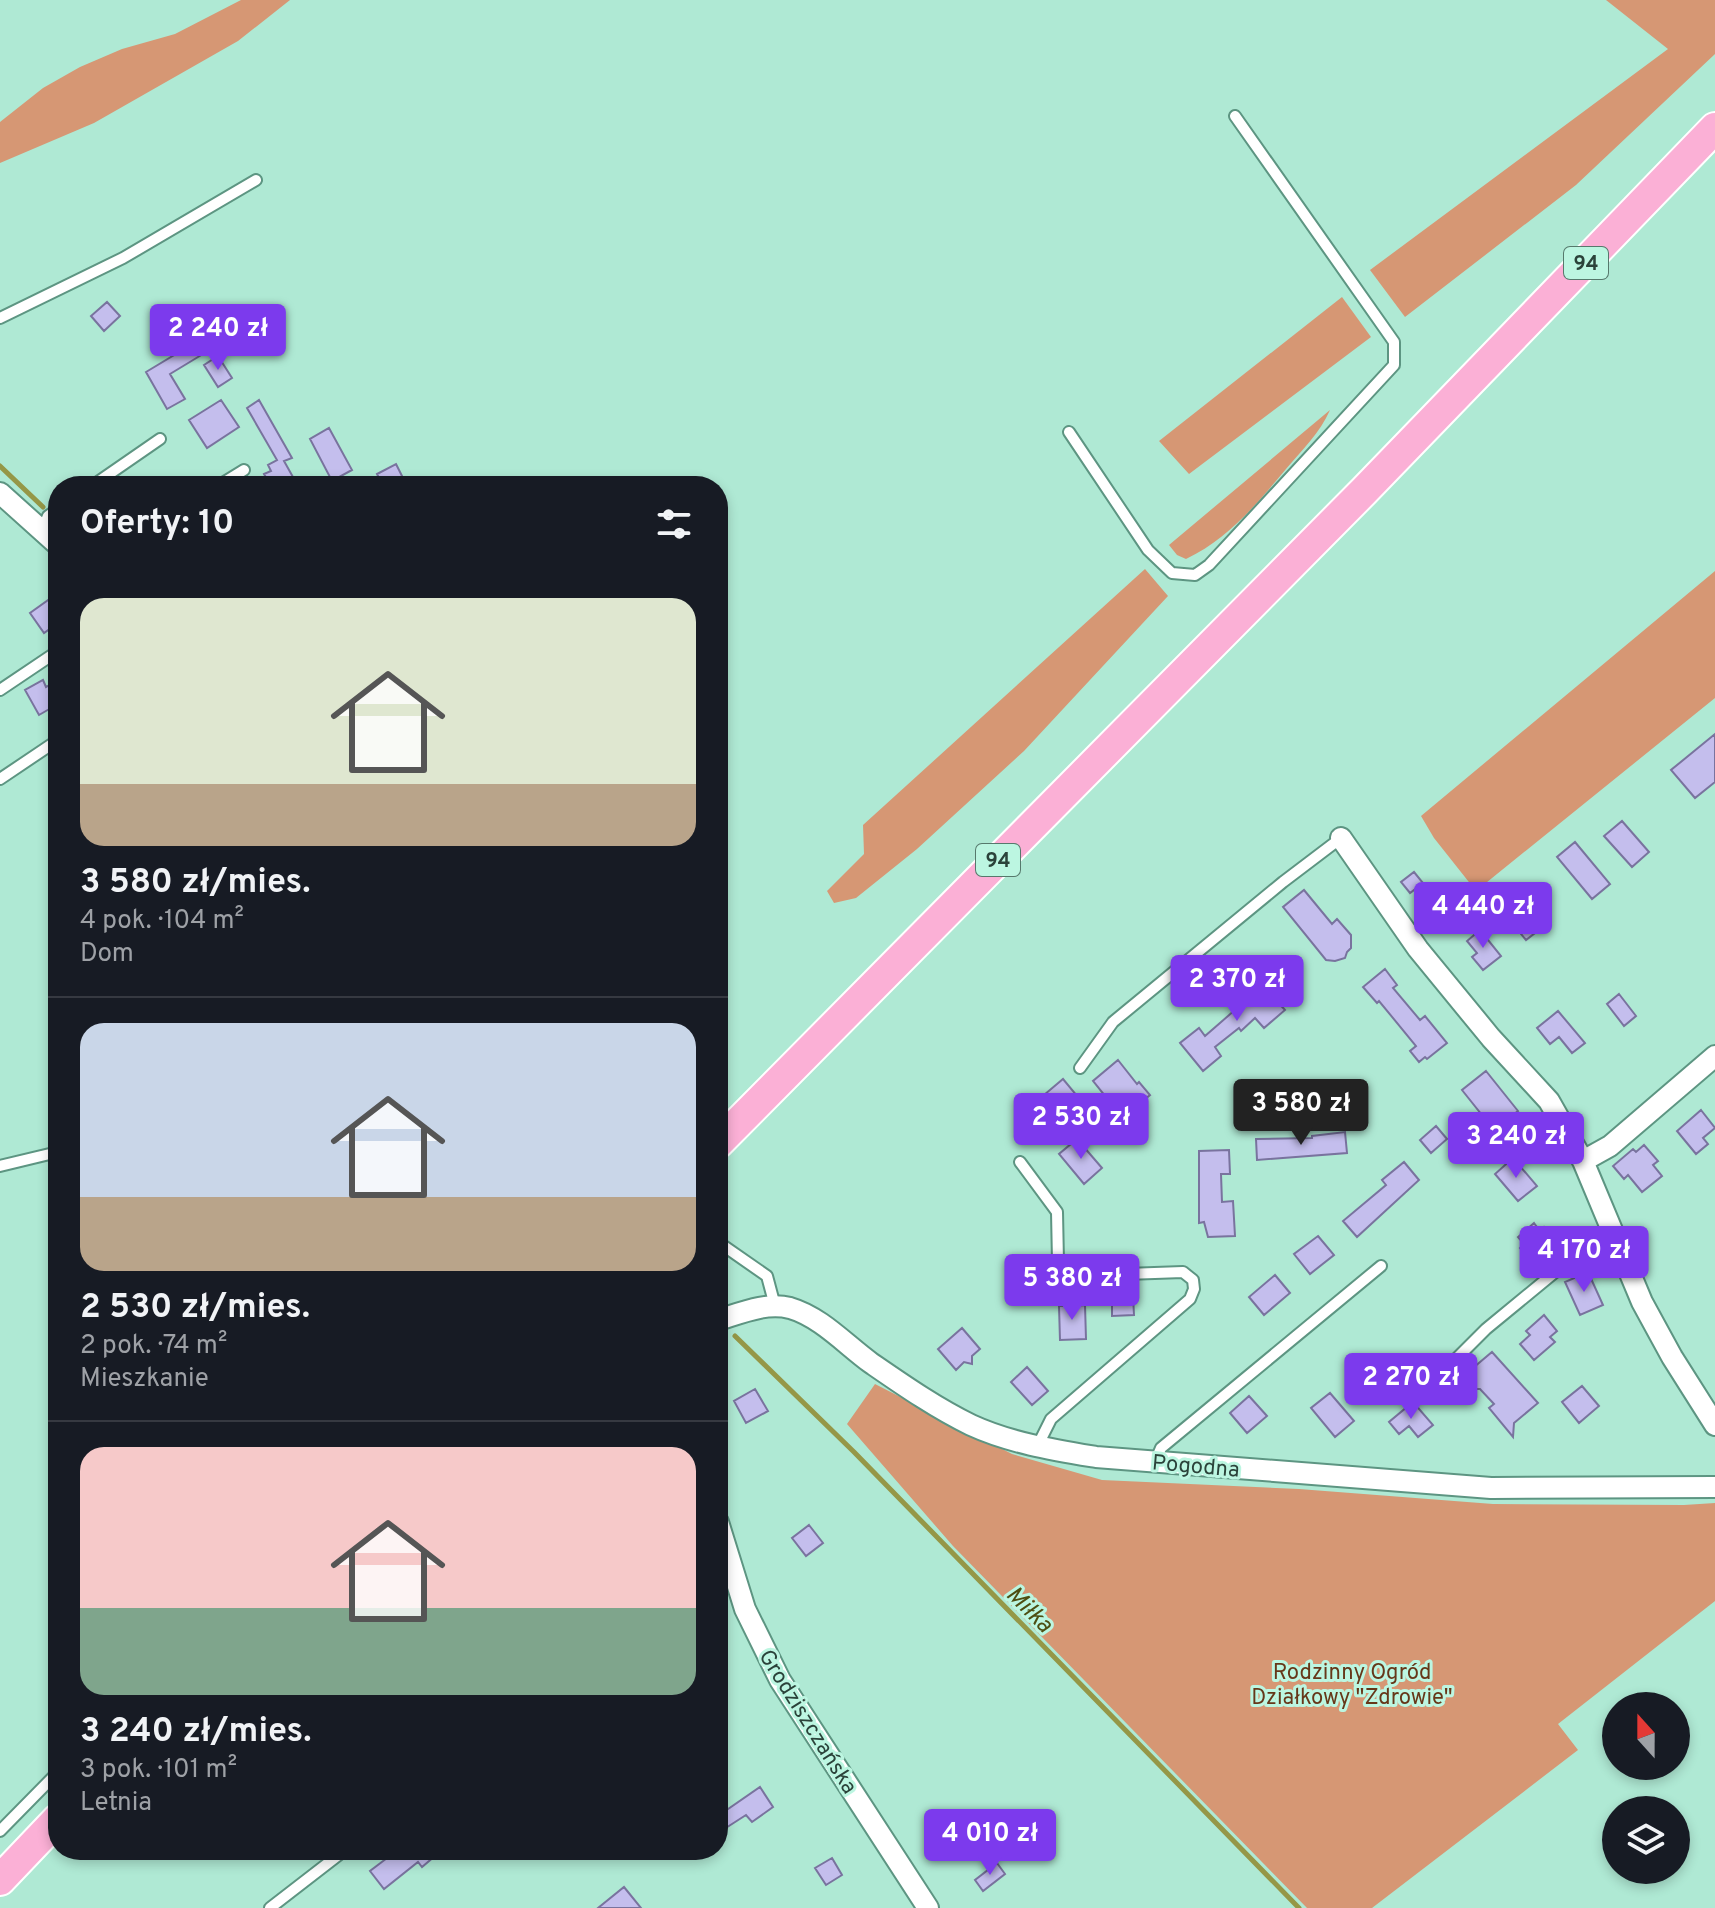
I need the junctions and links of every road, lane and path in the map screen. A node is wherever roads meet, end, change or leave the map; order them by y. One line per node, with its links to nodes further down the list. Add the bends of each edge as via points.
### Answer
1 (1235, 116): 5 (lane, via 1394,342 1394,365 1195,575 1172,573 1148,550)
2 (1715, 128): 19 (main road, 94, via 1322,534)
3 (256, 180): 4 (lane, via 123,258)
4 (0, 318)
5 (1069, 432)
6 (160, 439): 8 (lane)
7 (244, 470): 9 (lane)
8 (106, 476)
9 (234, 476)
10 (0, 493): 11 (street)
11 (48, 537)
12 (48, 658): 13 (lane)
13 (0, 690)
14 (48, 747): 15 (lane)
15 (0, 779)
16 (1341, 838): 18 (lane, via 1113,1022); 21 (street, via 1418,949 1549,1101)
17 (1715, 1056): 21 (street, via 1610,1146)
18 (1080, 1068)
19 (728, 1133)
20 (48, 1154): 23 (lane)
21 (1583, 1161): 24 (street)
22 (1020, 1162): 31 (lane, via 1057,1212 1058,1262 1069,1276 1183,1272 1193,1280 1194,1289 1190,1299 1051,1419)
23 (0, 1166)
24 (1613, 1234): 29 (lane, via 1588,1245); 30 (street, via 1642,1302)
25 (728, 1249): 27 (lane, via 767,1276)
26 (1381, 1266): 32 (lane, via 1161,1448)
27 (775, 1306): 28 (street); 31 (street, Pogodna, via 809,1316 872,1363 972,1425)
28 (728, 1318)
29 (1450, 1365)
30 (1715, 1425)
31 (1037, 1447): 32 (street, Pogodna)
32 (1155, 1462): 33 (street, Pogodna, via 1491,1488)
33 (1715, 1487)
34 (728, 1572): 41 (street, Grodziszczańska, via 780,1680)
35 (48, 1782): 37 (lane)
36 (48, 1830): 39 (main road)
37 (0, 1831)
38 (332, 1860): 40 (lane)
39 (0, 1880)
40 (270, 1908)
41 (928, 1908)

